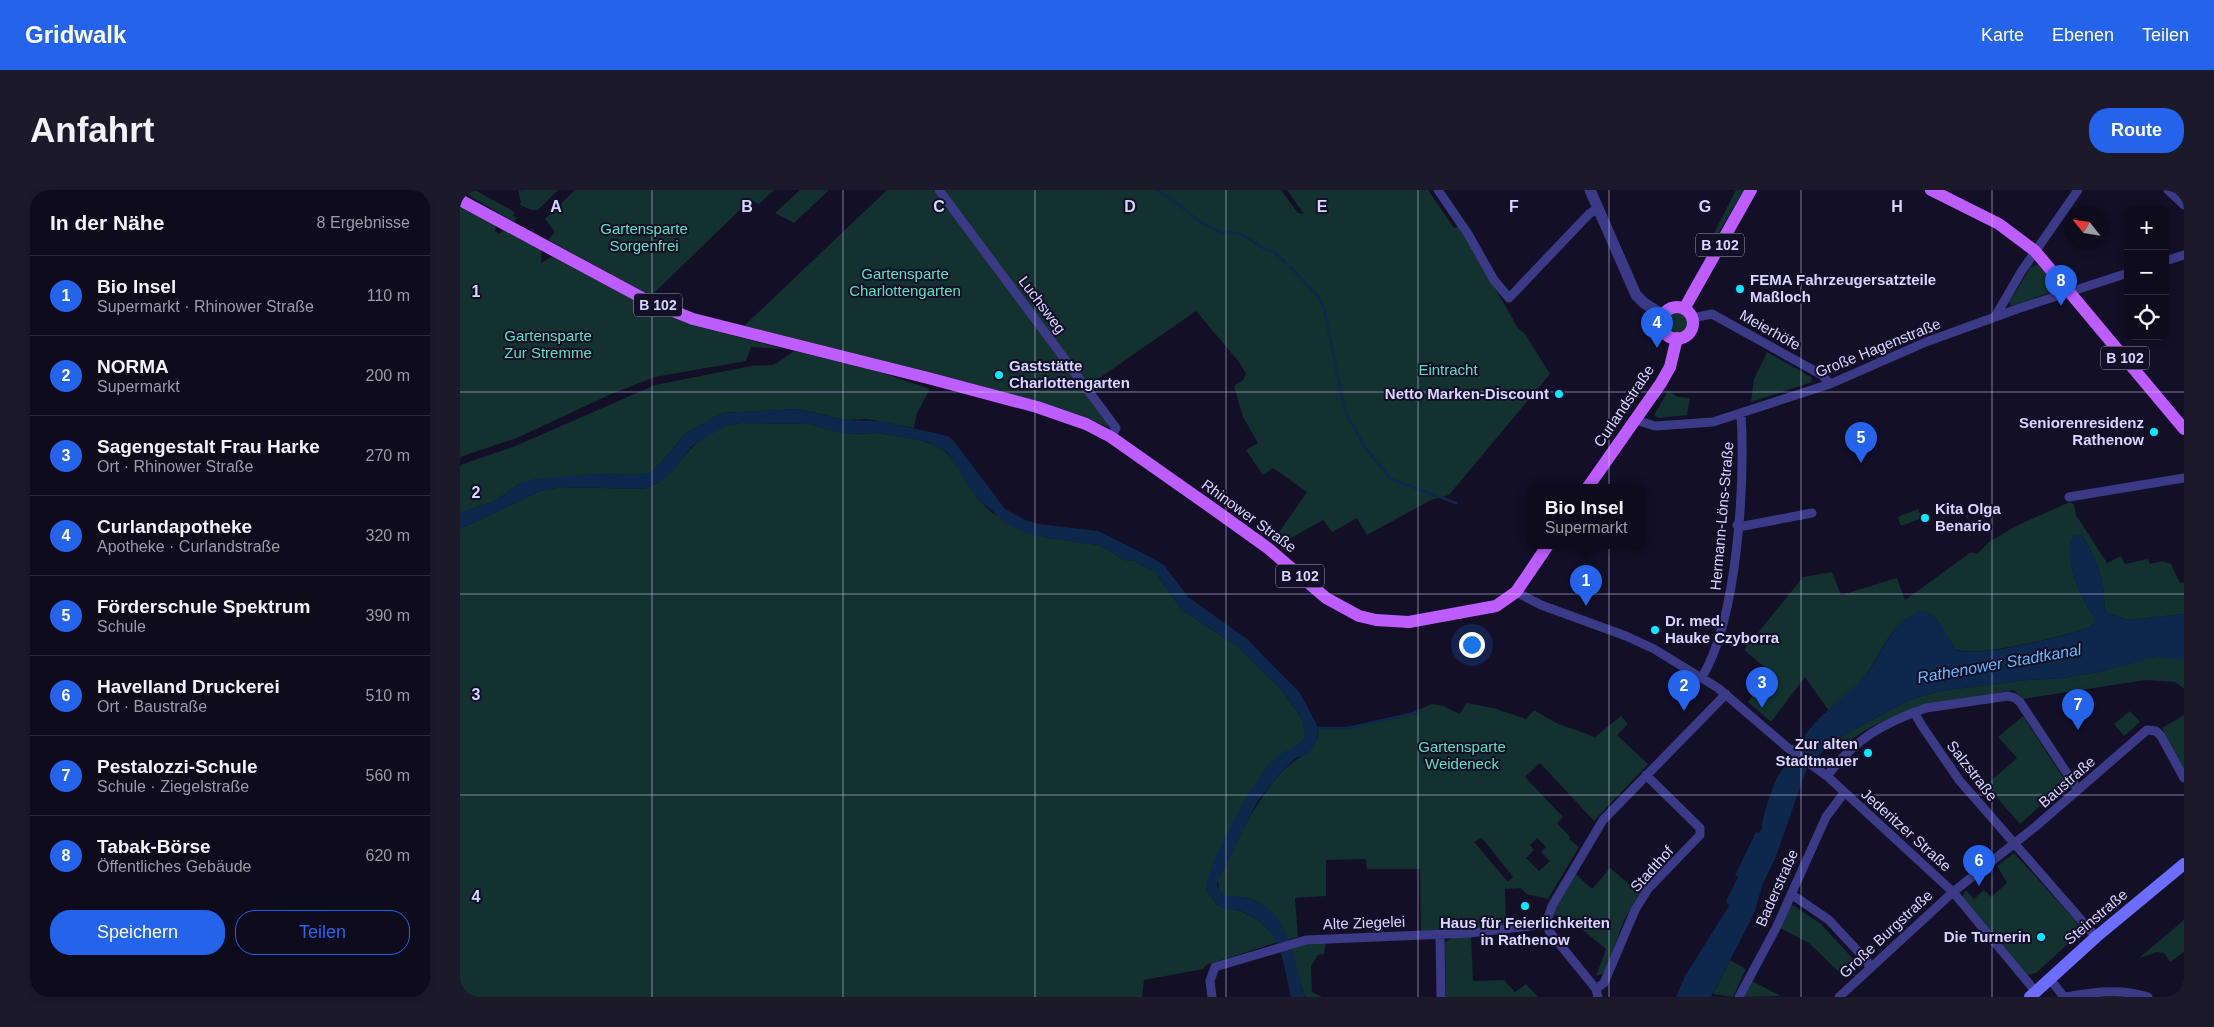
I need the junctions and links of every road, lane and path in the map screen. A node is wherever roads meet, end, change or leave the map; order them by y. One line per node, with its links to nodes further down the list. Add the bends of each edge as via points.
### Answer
1 (939, 190): 24 (street, Luchsweg, via 1116,428)
2 (1438, 190): 10 (street, via 1494,280 1509,298)
3 (1590, 190): 10 (street)
4 (1752, 190): 16 (main road, B 102)
5 (1931, 190): 11 (main road, B 102, via 1999,224)
6 (2078, 190): 11 (street)
7 (2168, 190): 9 (street)
8 (460, 200): 24 (main road, Rhinower Straße / B 102, via 648,301 716,326 1037,407 1072,418)
9 (2184, 206)
10 (1598, 208): 17 (street, via 1636,294)
11 (2035, 251): 15 (main road, B 102); 18 (street)
12 (2184, 255): 13 (street)
13 (2169, 260)
14 (2124, 274): 15 (street, Große Hagenstraße)
15 (2070, 291): 18 (street, Große Hagenstraße); 23 (main road, B 102)
16 (1688, 313): 17 (main road, via 1673,307); 19 (main road, B 102, via 1690,332); 20 (street, Meierhöfe, via 1712,314 1822,375)
17 (1663, 314): 19 (main road, via 1663,330)
18 (1995, 317): 20 (street, Große Hagenstraße, via 1926,342)
19 (1676, 338): 22 (main road, Curlandstraße, via 1670,367)
20 (1830, 384): 21 (street, Große Hagenstraße)
21 (1740, 413): 22 (street, Große Hagenstraße, via 1706,424 1655,426); 29 (street, Hermann-Löns-Straße, via 1742,452)
22 (1636, 420): 26 (main road, Curlandstraße)
23 (2184, 429)
24 (1111, 437): 31 (main road, Rhinower Straße / B 102, via 1269,549 1331,601 1360,616 1409,622 1487,608)
25 (2184, 478): 27 (street)
26 (1590, 484)
27 (2070, 497)
28 (1812, 513): 29 (street)
29 (1738, 525): 32 (street, Hermann-Löns-Straße, via 1726,610)
30 (1545, 549): 31 (main road, B 102)
31 (1516, 592): 32 (street, via 1541,605 1626,636)
32 (1702, 677): 33 (street)
33 (1726, 694): 35 (street); 36 (street, Jederitzer Straße)
34 (1914, 712): 36 (street, via 1867,735 1849,749); 38 (street, via 1962,702 2008,696 2015,698); 40 (street, Salzstraße, via 1948,765)
35 (1646, 775): 44 (street, via 1598,826 1552,906); 49 (street, Stadthof, via 1700,828 1700,835 1648,889 1628,922)
36 (1827, 776): 39 (street, Jederitzer Straße)
37 (2184, 778): 38 (street, Baustraße, via 2156,731 2147,730)
38 (2078, 790): 40 (street, Baustraße)
39 (1844, 793): 42 (street, Jederitzer Straße); 43 (street, Baderstraße, via 1826,816)
40 (2014, 843): 42 (street, Baustraße); 46 (street, Salzstraße)
41 (2184, 864): 46 (main road, Steinstraße)
42 (1953, 892): 47 (street, Große Burgstraße); 50 (street, Jederitzer Straße)
43 (1791, 894): 47 (street, via 1836,926); 54 (street, Baderstraße)
44 (1548, 924): 45 (street, Alte Ziegelei); 49 (street, via 1552,936)
45 (1440, 935): 52 (street, Alte Ziegelei, via 1326,938 1296,942 1215,967 1210,981); 53 (street)
46 (2096, 937): 48 (main road, Steinstraße)
47 (1870, 968): 55 (street, Große Burgstraße)
48 (2050, 979): 50 (main road, Steinstraße); 56 (street)
49 (1597, 993)
50 (2033, 994)
51 (2137, 995): 56 (street, via 2093,992); 57 (street)
52 (1212, 997)
53 (1442, 997)
54 (1739, 997)
55 (1839, 997)
56 (2065, 997)
57 (2148, 997)

